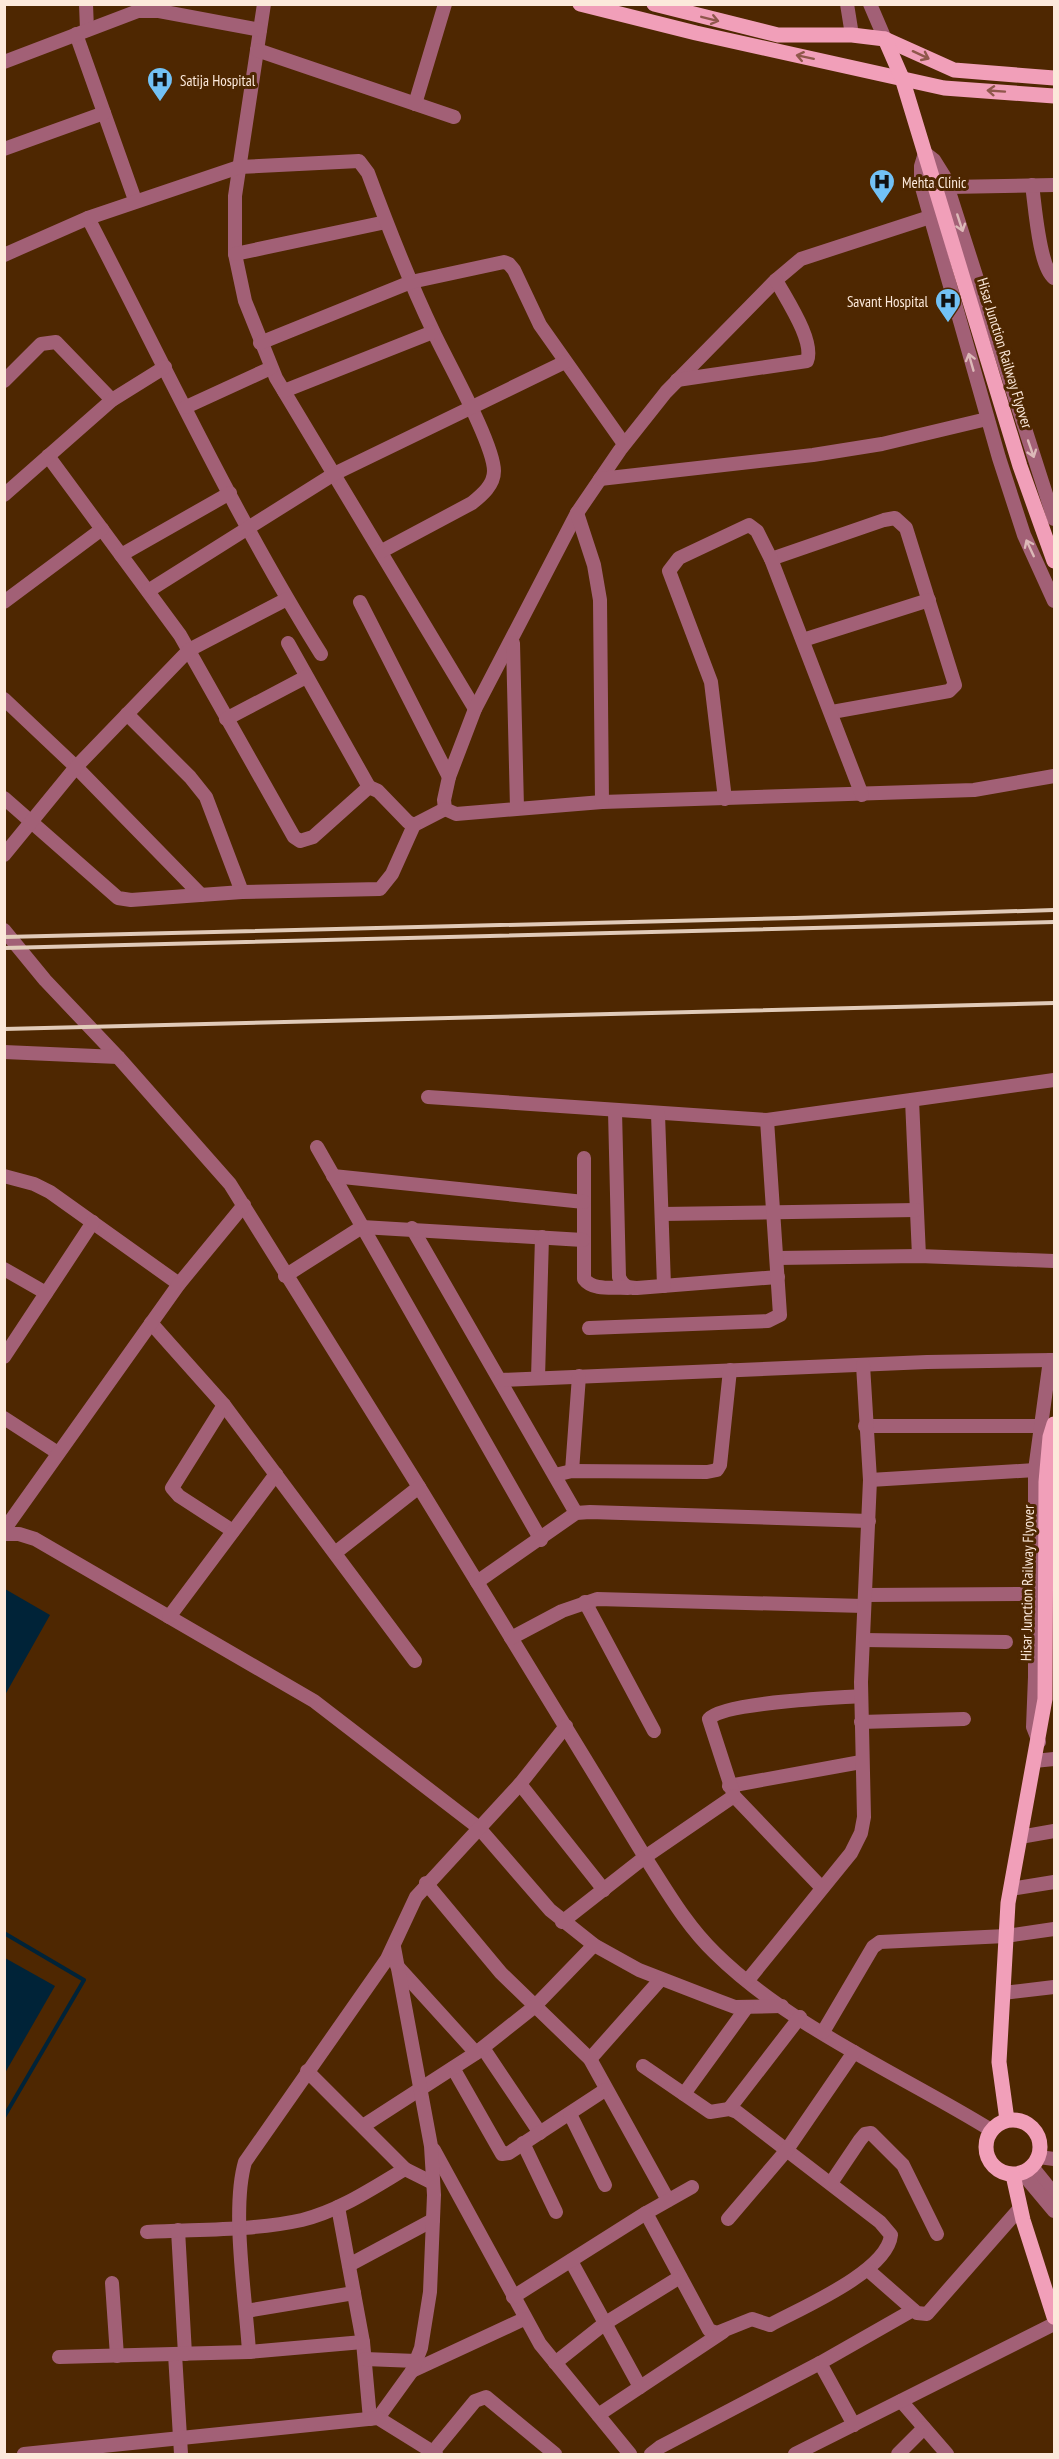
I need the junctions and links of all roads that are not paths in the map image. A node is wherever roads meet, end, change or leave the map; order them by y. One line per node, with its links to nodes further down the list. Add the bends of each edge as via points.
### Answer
1 (86, 4): 10 (street)
2 (264, 4): 9 (street)
3 (446, 4): 18 (street)
4 (580, 4): 15 (main road, one-way to 4)
5 (654, 4): 11 (main road, one-way to 11, via 778,35)
6 (847, 4): 11 (street)
7 (870, 4): 12 (street)
8 (114, 11): 9 (street, via 159,11); 10 (street)
9 (260, 30): 13 (street)
10 (81, 32): 14 (street); 19 (street)
11 (852, 35): 12 (main road)
12 (885, 39): 15 (main road, Hisar Junction Railway Flyover); 16 (main road, one-way to 16, via 954,70)
13 (257, 50): 18 (street); 23 (street)
14 (4, 62)
15 (902, 78): 17 (main road, one-way to 15, via 944,88); 22 (main road, Hisar Junction Railway Flyover)
16 (1054, 78)
17 (1054, 96)
18 (415, 104): 20 (street)
19 (104, 113): 21 (street); 27 (street)
20 (454, 117)
21 (4, 149)
22 (925, 153): 26 (street, via 939,167); 28 (street, via 920,174); 61 (main road, Hisar Junction Railway Flyover, via 1020,466)
23 (239, 167): 27 (street); 30 (street, via 358,161 369,173); 31 (street)
24 (1032, 184): 25 (street); 26 (street); 33 (street, via 1044,260)
25 (1054, 185)
26 (948, 187): 55 (street, one-way to 55)
27 (135, 200): 29 (street)
28 (930, 217): 34 (street, via 819,251 801,259); 47 (street, one-way to 28)
29 (88, 218): 32 (street); 39 (street)
30 (386, 222): 31 (street); 35 (street)
31 (235, 254): 37 (street, via 245,301)
32 (4, 255)
33 (1054, 279)
34 (776, 280): 41 (street); 41 (street, via 809,345 807,361)
35 (411, 282): 36 (street); 37 (street); 38 (street, via 495,263 509,264 540,325)
36 (434, 332): 43 (street); 46 (street)
37 (260, 342): 40 (street)
38 (565, 362): 46 (street); 48 (street)
39 (165, 367): 44 (street); 45 (street)
40 (271, 368): 43 (street); 45 (street)
41 (677, 380): 48 (street)
42 (4, 381): 44 (street, via 41,344 56,342)
43 (284, 391): 50 (street)
44 (112, 400): 49 (street)
45 (186, 407): 52 (street)
46 (471, 408): 50 (street); 58 (street, via 490,452 495,471 491,484 472,503)
47 (987, 418): 51 (street, via 882,444); 65 (street, one-way to 47, via 1024,535)
48 (624, 444): 51 (street)
49 (48, 456): 53 (street); 57 (street)
50 (334, 474): 56 (street); 58 (street)
51 (600, 478): 54 (street)
52 (230, 493): 56 (street); 59 (street)
53 (4, 495)
54 (577, 513): 69 (street); 86 (street, via 594,565 600,600)
55 (1054, 519)
56 (250, 528): 62 (street); 63 (street)
57 (102, 529): 59 (street); 66 (street)
58 (382, 552): 75 (street)
59 (121, 555): 62 (street)
60 (771, 560): 64 (street, via 895,518 906,528); 68 (street); 85 (street, via 757,531 749,525 679,558 669,571 711,682)
61 (1054, 561)
62 (148, 591): 71 (street)
63 (287, 599): 71 (street); 72 (street)
64 (929, 600): 68 (street); 76 (street, via 955,680 954,689)
65 (1054, 600)
66 (4, 602)
67 (360, 602): 81 (street)
68 (804, 640): 76 (street)
69 (513, 641): 75 (street); 87 (street)
70 (288, 643): 73 (street)
71 (189, 650): 77 (street); 78 (street)
72 (321, 654)
73 (306, 677): 78 (street); 82 (street)
74 (4, 699): 79 (street)
75 (475, 709): 81 (street)
76 (832, 712): 83 (street)
77 (127, 714): 79 (street); 92 (street, via 206,797)
78 (226, 719): 82 (street, via 300,842 313,837)
79 (76, 767): 89 (street); 93 (street)
80 (1054, 776): 83 (street, via 974,790)
81 (449, 777): 88 (street)
82 (369, 787): 90 (street)
83 (862, 795): 85 (street)
84 (4, 798): 89 (street)
85 (725, 799): 86 (street)
86 (602, 802): 87 (street)
87 (517, 808): 88 (street, via 456,814)
88 (445, 809): 90 (street)
89 (31, 822): 91 (street); 93 (street, via 118,898)
90 (414, 825): 92 (street, via 392,874 380,889)
91 (4, 855)
92 (242, 892): 93 (street)
93 (201, 895)
94 (4, 930): 96 (street, via 45,981)
95 (4, 1052): 96 (street)
96 (118, 1057): 108 (street)
97 (1054, 1080): 99 (street)
98 (428, 1097): 100 (street)
99 (912, 1100): 102 (street); 109 (street)
100 (615, 1111): 101 (street); 125 (street, via 619,1276)
101 (658, 1114): 102 (street); 111 (street)
102 (767, 1120): 110 (street)
103 (317, 1147): 106 (street)
104 (584, 1158): 107 (street)
105 (4, 1176): 112 (street, via 50,1192)
106 (333, 1176): 107 (street); 113 (street)
107 (584, 1202): 116 (street)
108 (244, 1205): 121 (street); 123 (street)
109 (916, 1210): 110 (street); 117 (street)
110 (773, 1212): 111 (street); 118 (street)
111 (662, 1214): 124 (street)
112 (93, 1222): 123 (street); 126 (street)
113 (362, 1227): 114 (street); 121 (street); 151 (street)
114 (412, 1228): 115 (street); 135 (street)
115 (542, 1237): 116 (street); 134 (street)
116 (583, 1240): 125 (street, via 583,1272 588,1285)
117 (919, 1256): 118 (street); 119 (street)
118 (777, 1258): 122 (street)
119 (1054, 1261)
120 (4, 1269): 126 (street)
121 (285, 1276): 146 (street)
122 (778, 1277): 124 (street); 128 (street, via 782,1309 776,1319)
123 (179, 1284): 127 (street)
124 (664, 1286): 125 (street)
125 (628, 1288)
126 (46, 1293): 129 (street)
127 (151, 1323): 136 (street); 140 (street)
128 (589, 1328)
129 (4, 1357)
130 (1052, 1360): 131 (street); 139 (street)
131 (863, 1365): 132 (street); 138 (street)
132 (730, 1370): 133 (street); 142 (street, via 717,1470)
133 (579, 1376): 134 (street); 142 (street)
134 (538, 1378): 135 (street)
135 (501, 1380): 144 (street)
136 (224, 1405): 143 (street); 149 (street, via 172,1488)
137 (4, 1418): 140 (street)
138 (865, 1426): 139 (street); 145 (street)
139 (1049, 1429): 141 (street); 167 (main road, Hisar Junction Railway Flyover, via 1045,1699)
140 (58, 1453): 150 (street)
141 (1035, 1470): 145 (street); 154 (street)
142 (572, 1471): 144 (street)
143 (276, 1474): 149 (street); 152 (street)
144 (555, 1475): 147 (street)
145 (870, 1480): 148 (street)
146 (419, 1487): 152 (street); 153 (street)
147 (576, 1514): 148 (street); 151 (street)
148 (869, 1521): 155 (street)
149 (233, 1531): 157 (street)
150 (4, 1532): 157 (street, via 35,1539)
151 (541, 1540): 153 (street)
152 (335, 1553): 161 (street)
153 (477, 1582): 158 (street)
154 (1033, 1594): 155 (street); 167 (street, via 1033,1727)
155 (864, 1600): 156 (street, via 609,1598); 159 (street)
156 (585, 1602): 158 (street); 166 (street)
157 (169, 1617): 173 (street, via 314,1701)
158 (511, 1638): 165 (street)
159 (863, 1640): 160 (street); 162 (street)
160 (1006, 1642)
161 (415, 1660)
162 (861, 1696): 164 (street); 172 (street, via 776,1703 712,1715 708,1724)
163 (964, 1719): 164 (street)
164 (861, 1722): 170 (street)
165 (566, 1726): 171 (street); 176 (street)
166 (654, 1731)
167 (1039, 1742): 169 (main road, Hisar Junction Railway Flyover)
168 (1054, 1759): 169 (street)
169 (1034, 1761): 175 (main road, Hisar Junction Railway Flyover)
170 (861, 1762): 172 (street); 179 (street, via 861,1833)
171 (520, 1784): 173 (street); 181 (street)
172 (731, 1791): 176 (street); 179 (street)
173 (479, 1828): 178 (street); 182 (street)
174 (1054, 1832): 175 (street)
175 (1020, 1837): 180 (main road, Hisar Junction Railway Flyover)
176 (645, 1857): 181 (street); 189 (street, via 698,1935)
177 (1054, 1882): 180 (street)
178 (426, 1883): 186 (street, via 407,1914); 193 (street)
179 (822, 1888): 189 (street)
180 (1011, 1888): 184 (main road, Hisar Junction Railway Flyover)
181 (604, 1890): 182 (street)
182 (562, 1922): 185 (street)
183 (1054, 1929): 184 (street)
184 (1006, 1936): 191 (main road, Hisar Junction Railway Flyover); 196 (street, via 880,1942 873,1947)
185 (594, 1945): 188 (street); 193 (street)
186 (394, 1947): 187 (street); 202 (street)
187 (398, 1966): 197 (street); 203 (street)
188 (661, 1979): 194 (street, via 735,2007); 199 (street)
189 (748, 1980): 192 (street)
190 (1054, 1987): 191 (street)
191 (1003, 1993): 208 (main road, Hisar Junction Railway Flyover, via 999,2062)
192 (782, 2006): 194 (street); 195 (street)
193 (534, 2007): 197 (street); 199 (street)
194 (747, 2007): 205 (street)
195 (800, 2017): 196 (street); 206 (street)
196 (823, 2032): 198 (street)
197 (479, 2050): 201 (street); 211 (street)
198 (854, 2052): 210 (street); 214 (street)
199 (590, 2059): 204 (street)
200 (643, 2066): 205 (street)
201 (453, 2068): 203 (street); 212 (street, via 499,2151 505,2154)
202 (307, 2071): 209 (street); 230 (street, via 245,2162 240,2178)
203 (421, 2089): 209 (street); 213 (street)
204 (605, 2090): 207 (street); 222 (street)
205 (684, 2094): 206 (street, via 710,2112)
206 (729, 2109): 214 (street)
207 (570, 2114): 211 (street); 219 (street)
208 (1007, 2120): 210 (main road); 215 (main road, via 1022,2121 1034,2129)
209 (363, 2126): 216 (street)
210 (991, 2130): 215 (main road, via 986,2147 994,2167)
211 (540, 2133): 212 (street)
212 (523, 2143): 226 (street)
213 (431, 2146): 217 (street); 240 (street)
214 (786, 2151): 218 (street); 228 (street)
215 (1037, 2162): 221 (street); 224 (main road); 225 (street)
216 (405, 2169): 217 (street); 223 (street)
217 (433, 2183): 229 (street)
218 (831, 2184): 233 (street, via 860,2140 871,2133 903,2165); 236 (street, via 891,2235 890,2243)
219 (605, 2185)
220 (692, 2187): 222 (street)
221 (1054, 2194)
222 (668, 2200): 227 (street)
223 (338, 2207): 230 (street, via 304,2219); 235 (street)
224 (1020, 2208): 241 (street, via 933,2308 923,2315); 243 (main road)
225 (1054, 2211)
226 (556, 2212)
227 (646, 2213): 234 (street); 237 (street)
228 (728, 2219)
229 (433, 2220): 235 (street); 256 (street, via 430,2292)
230 (240, 2226): 231 (street); 242 (street)
231 (178, 2230): 232 (street); 250 (street)
232 (147, 2232)
233 (937, 2234)
234 (571, 2261): 240 (street); 245 (street)
235 (349, 2265): 239 (street)
236 (868, 2270): 241 (street); 247 (street, via 770,2325 752,2319)
237 (680, 2277): 245 (street); 247 (street, via 709,2330)
238 (112, 2283): 251 (street)
239 (354, 2293): 242 (street); 248 (street)
240 (513, 2297): 244 (street)
241 (912, 2310): 255 (street)
242 (246, 2311): 249 (street)
243 (1054, 2317)
244 (524, 2319): 254 (street); 256 (street)
245 (604, 2324): 254 (street); 257 (street)
246 (1054, 2324): 258 (street)
247 (723, 2332): 257 (street)
248 (363, 2342): 249 (street); 253 (street)
249 (249, 2352): 250 (street)
250 (180, 2354): 251 (street); 263 (street)
251 (117, 2356): 252 (street)
252 (59, 2357)
253 (364, 2359): 256 (street); 260 (street)
254 (555, 2363): 259 (street)
255 (820, 2363): 261 (street); 269 (street)
256 (414, 2366): 260 (street)
257 (639, 2387): 259 (street)
258 (901, 2401): 261 (street); 262 (street)
259 (598, 2415): 268 (street)
260 (374, 2419): 263 (street); 264 (street)
261 (854, 2425): 270 (street)
262 (924, 2428): 271 (street); 272 (street)
263 (179, 2439): 265 (street); 266 (street)
264 (434, 2453): 267 (street, via 481,2397 491,2400)
265 (31, 2454)
266 (181, 2454)
267 (555, 2454)
268 (630, 2454)
269 (651, 2454)
270 (795, 2454)
271 (898, 2454)
272 (947, 2454)

